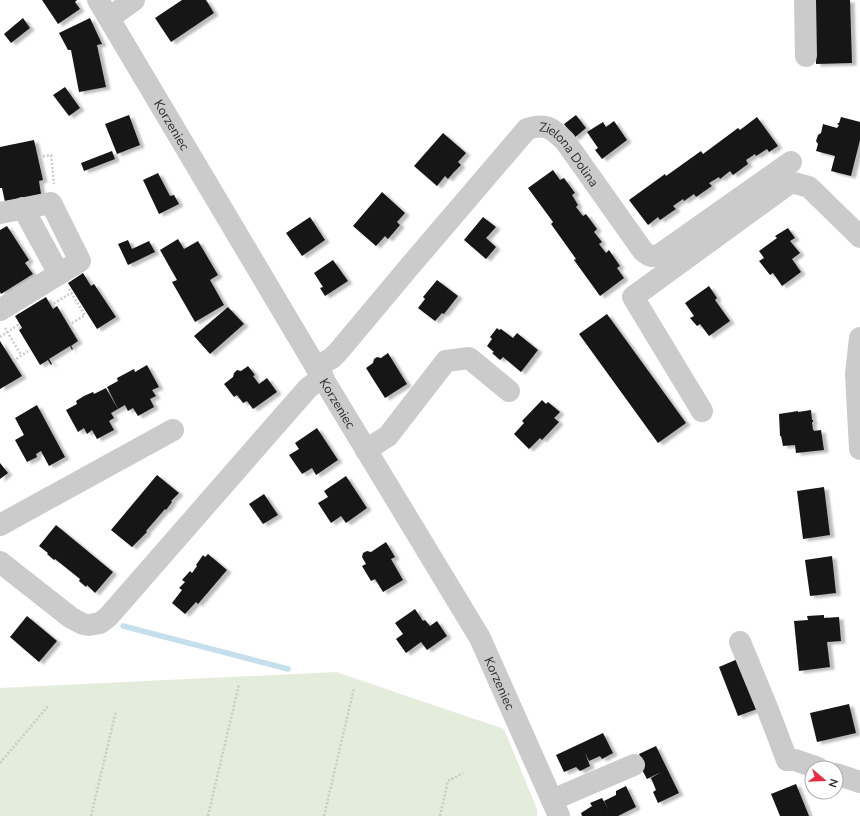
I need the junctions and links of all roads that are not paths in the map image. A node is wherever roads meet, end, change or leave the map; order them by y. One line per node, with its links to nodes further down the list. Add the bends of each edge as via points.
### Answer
1 (134, 0): 3 (street)
2 (805, 0): 4 (street)
3 (104, 9): 12 (street, Korzeniec)
4 (806, 56)
5 (791, 162): 12 (street, Zielona Dolina, via 662,253 649,256 642,251 565,141 548,128 536,126 527,129)
6 (23, 208): 7 (street); 9 (street); 9 (street, via 51,203 80,261)
7 (0, 213)
8 (860, 237): 14 (street, via 809,187 791,182 633,297)
9 (59, 274): 10 (street)
10 (2, 318)
11 (860, 341): 16 (street, via 856,374)
12 (320, 372): 17 (street, Korzeniec); 19 (street, via 100,623 83,624 70,617)
13 (509, 391): 17 (street, via 469,358 446,362 388,436)
14 (702, 411)
15 (173, 430): 18 (street)
16 (860, 449)
17 (366, 450): 25 (street, Korzeniec, via 480,638)
18 (0, 525)
19 (0, 562)
20 (740, 642): 21 (street, via 787,760)
21 (804, 763)
22 (634, 765): 25 (street)
23 (844, 777): 24 (street)
24 (860, 782)
25 (556, 808)

